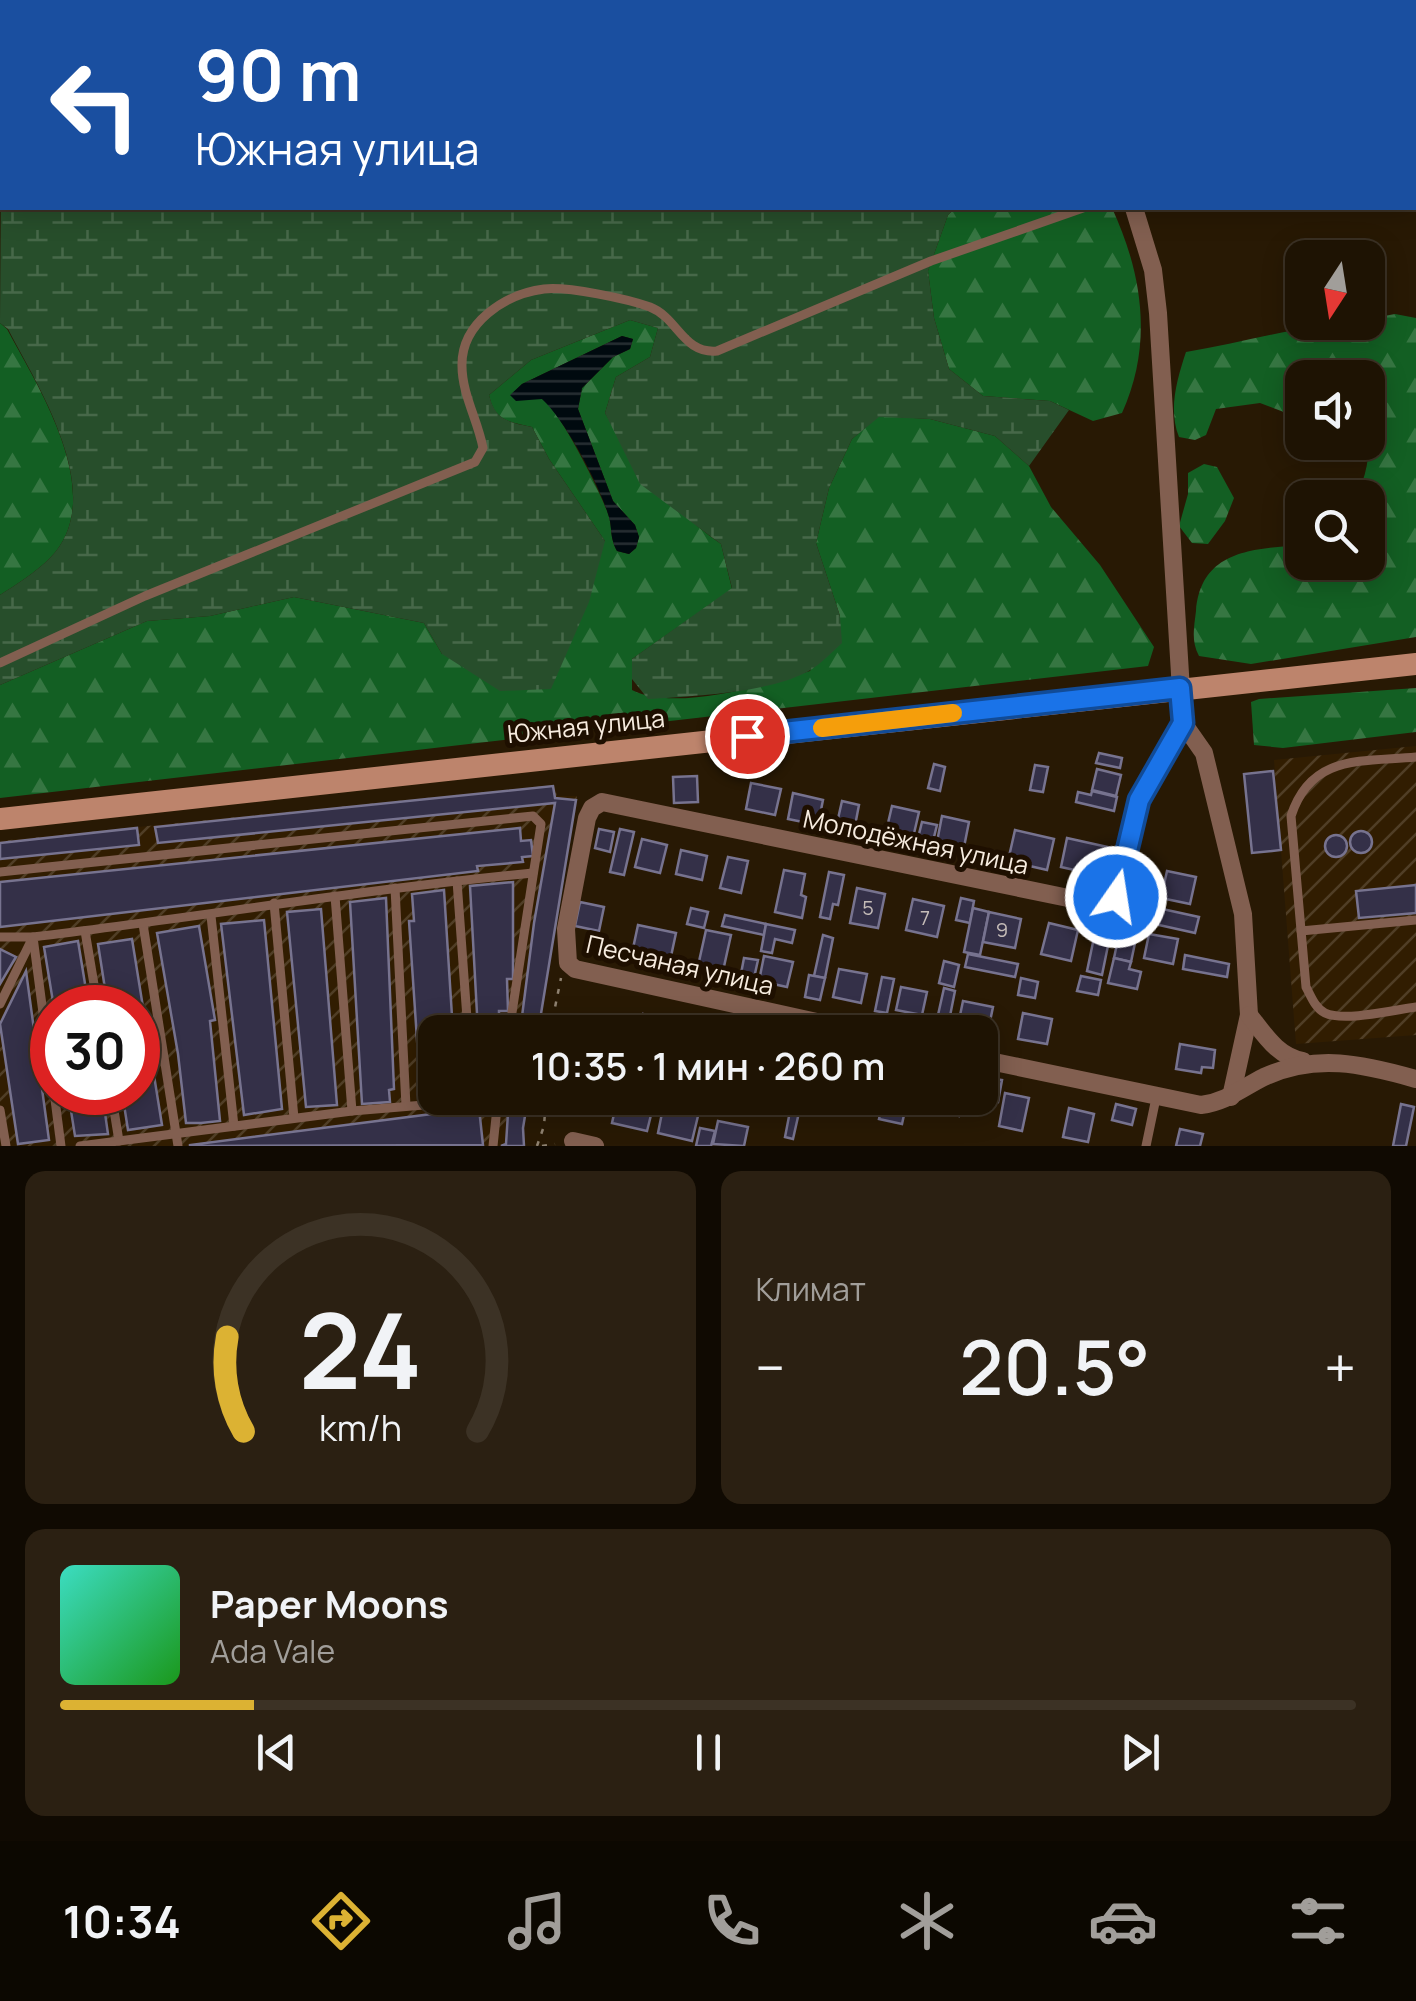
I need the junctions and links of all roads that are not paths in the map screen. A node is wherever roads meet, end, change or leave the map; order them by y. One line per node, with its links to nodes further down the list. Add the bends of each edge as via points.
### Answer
1 (1077, 210): 3 (lane, via 932,261 717,351 691,347 650,307 568,289 520,295 479,320 468,339 462,365 483,448 475,462 145,596)
2 (1135, 210): 5 (street, via 1158,314)
3 (0, 664)
4 (1416, 664): 5 (main road, Южная улица)
5 (1180, 688): 6 (street); 8 (main road, Южная улица)
6 (1183, 723): 12 (street, Молодёжная улица, via 1139,800 1116,897 1107,906 602,802 587,818); 30 (street, via 1204,754 1242,914)
7 (1416, 757): 19 (lane, via 1342,763 1310,780 1298,796 1291,816)
8 (0, 820)
9 (0, 872): 10 (lane, via 533,816 541,824)
10 (534, 873): 11 (lane); 28 (lane)
11 (456, 880): 13 (lane); 27 (lane)
12 (575, 881): 29 (street, Песчаная улица, via 566,929 568,963 575,969)
13 (396, 888): 14 (lane); 37 (lane)
14 (335, 896): 15 (lane); 39 (lane)
15 (274, 903): 16 (lane); 43 (lane)
16 (210, 916): 18 (lane); 44 (lane)
17 (1416, 920): 19 (lane)
18 (142, 924): 20 (lane); 45 (lane)
19 (1301, 930): 26 (lane, via 1306,987 1326,1013)
20 (86, 931): 21 (lane); 24 (lane)
21 (33, 937): 22 (lane); 23 (lane); 25 (lane)
22 (0, 938)
23 (39, 985)
24 (94, 985)
25 (0, 1004)
26 (1416, 1008)
27 (467, 1015)
28 (513, 1015)
29 (785, 1015)
30 (1249, 1015): 32 (street, via 1288,1058); 34 (street)
31 (998, 1062): 35 (street)
32 (1305, 1062): 33 (street); 34 (street)
33 (1416, 1080)
34 (1231, 1096): 35 (street, via 1201,1104)
35 (1156, 1098): 54 (lane)
36 (418, 1105): 37 (lane)
37 (406, 1106): 39 (lane)
38 (0, 1110): 48 (lane)
39 (352, 1111): 43 (lane)
40 (57, 1115): 49 (lane)
41 (115, 1115): 46 (lane)
42 (496, 1115): 52 (lane)
43 (294, 1118): 44 (lane)
44 (234, 1126): 45 (lane)
45 (176, 1134): 46 (lane); 51 (lane)
46 (119, 1141): 50 (lane)
47 (573, 1141): 53 (street)
48 (6, 1146)
49 (61, 1146)
50 (80, 1146)
51 (178, 1146)
52 (492, 1146)
53 (595, 1146)
54 (1146, 1146)

